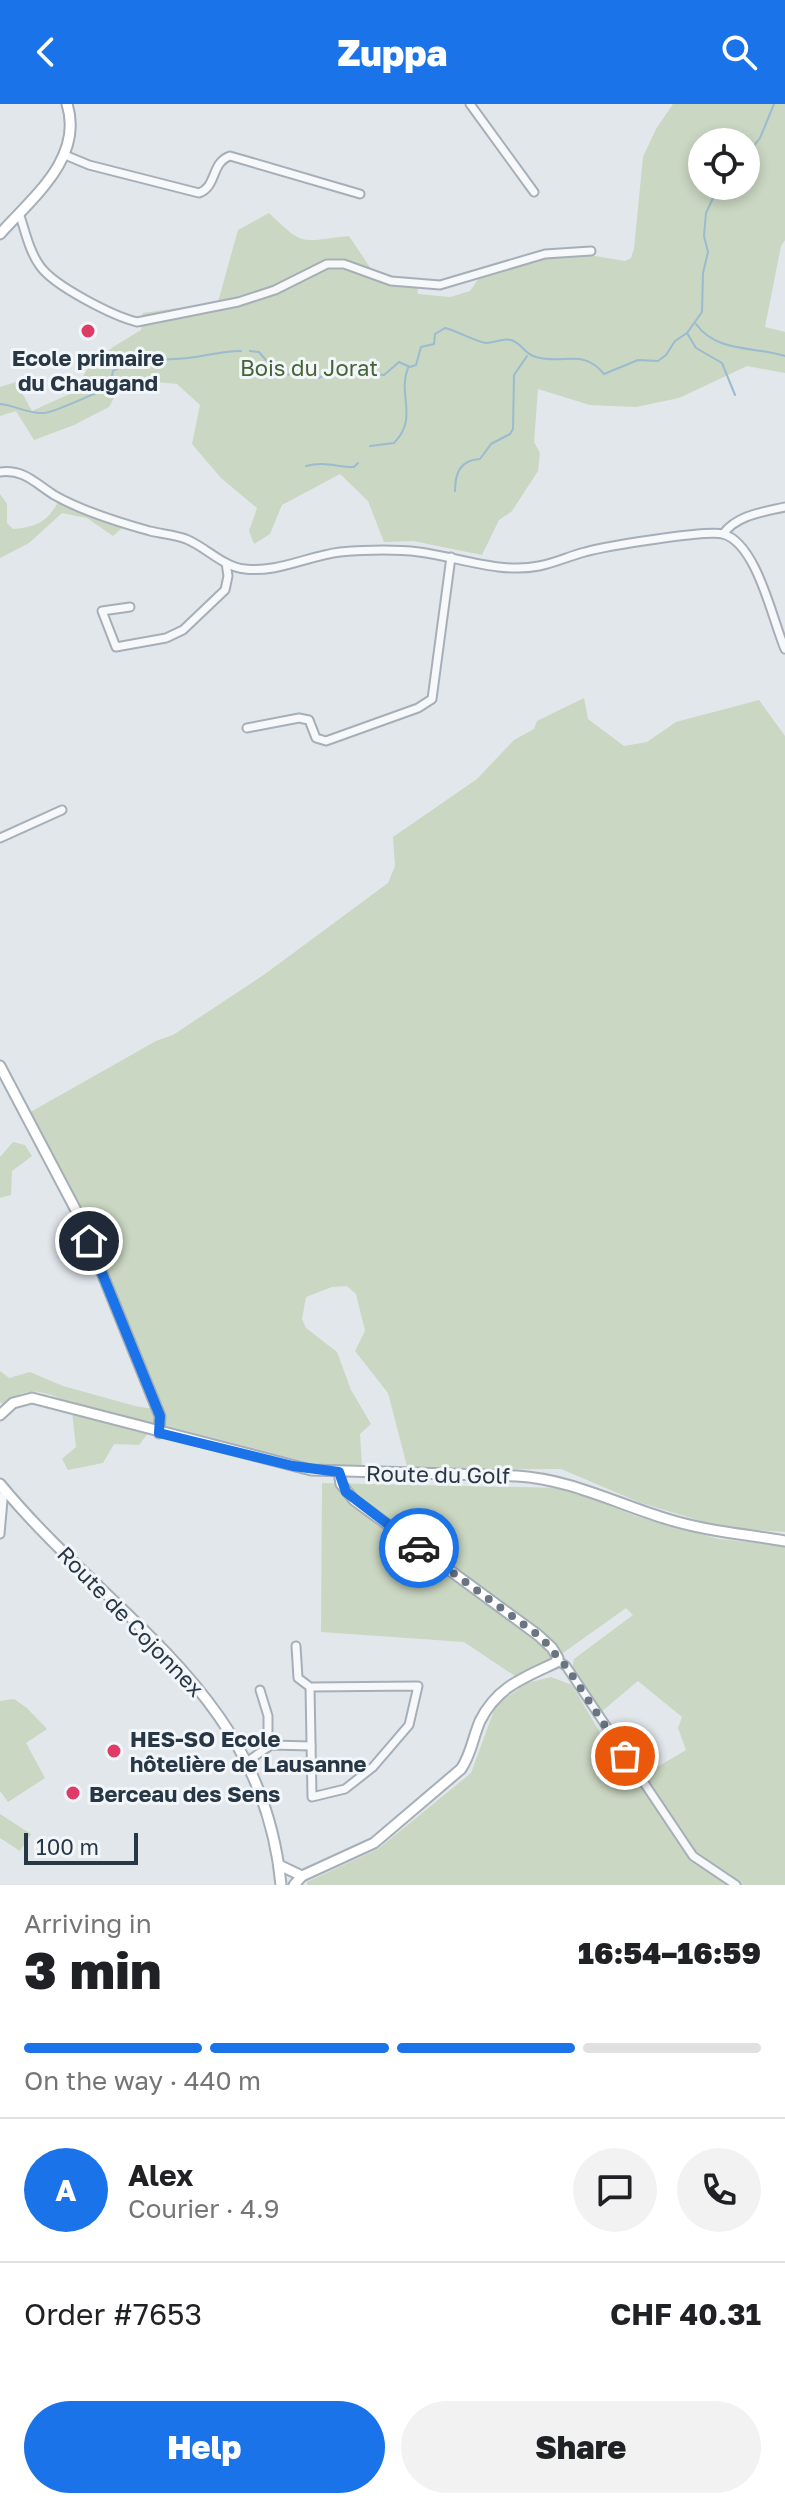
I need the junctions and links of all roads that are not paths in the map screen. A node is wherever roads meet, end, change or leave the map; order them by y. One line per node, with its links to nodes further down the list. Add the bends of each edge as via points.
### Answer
1 (67, 104): 3 (street, via 70,139)
2 (470, 104): 4 (street)
3 (65, 155): 5 (street, via 199,193 209,188 219,163 230,156); 6 (street)
4 (534, 192)
5 (360, 194)
6 (19, 213): 7 (street); 8 (street, via 35,258 48,274 81,297 137,322 238,302 327,264 344,264 391,281 440,285 545,254)
7 (0, 234)
8 (591, 251)
9 (0, 472): 13 (street, via 17,472 71,503 136,527 185,538)
10 (785, 507): 11 (street, via 747,516)
11 (723, 534): 12 (street, via 585,552 520,568); 15 (street, via 735,540 753,565)
12 (451, 557): 13 (street, via 364,551 260,570); 16 (street, via 432,699 326,741 316,738 309,720 299,718)
13 (226, 563): 14 (street, via 228,581 221,595 183,630 166,638 116,647 102,611)
14 (130, 607)
15 (785, 649)
16 (247, 728)
17 (62, 810): 18 (street)
18 (0, 838)
19 (0, 1066): 21 (street, via 79,1216 160,1416)
20 (0, 1415): 21 (street, Route du Golf, via 13,1403 32,1398)
21 (159, 1433): 22 (street, Route du Golf)
22 (339, 1472): 25 (street, Route du Golf, via 538,1478 687,1525); 27 (street, via 354,1500 538,1635)
23 (2, 1487): 24 (street, Route de Cojonnex); 32 (street, Route de Cojonnex, via 191,1679)
24 (0, 1534)
25 (785, 1541)
26 (296, 1646): 28 (street, via 298,1678)
27 (558, 1661): 34 (street, via 518,1679 500,1694 481,1720 461,1769 392,1829 374,1843); 37 (street, via 693,1856)
28 (310, 1687): 30 (street); 30 (street, via 418,1686 409,1725 373,1767 345,1789 312,1797)
29 (260, 1690): 31 (street, via 268,1716)
30 (311, 1746): 31 (street)
31 (268, 1747): 32 (street)
32 (248, 1761): 33 (street, Route de Cojonnex, via 269,1817)
33 (279, 1865): 34 (street); 35 (street, Route de Cojonnex)
34 (302, 1876): 36 (street)
35 (281, 1885)
36 (294, 1885)
37 (736, 1885)

